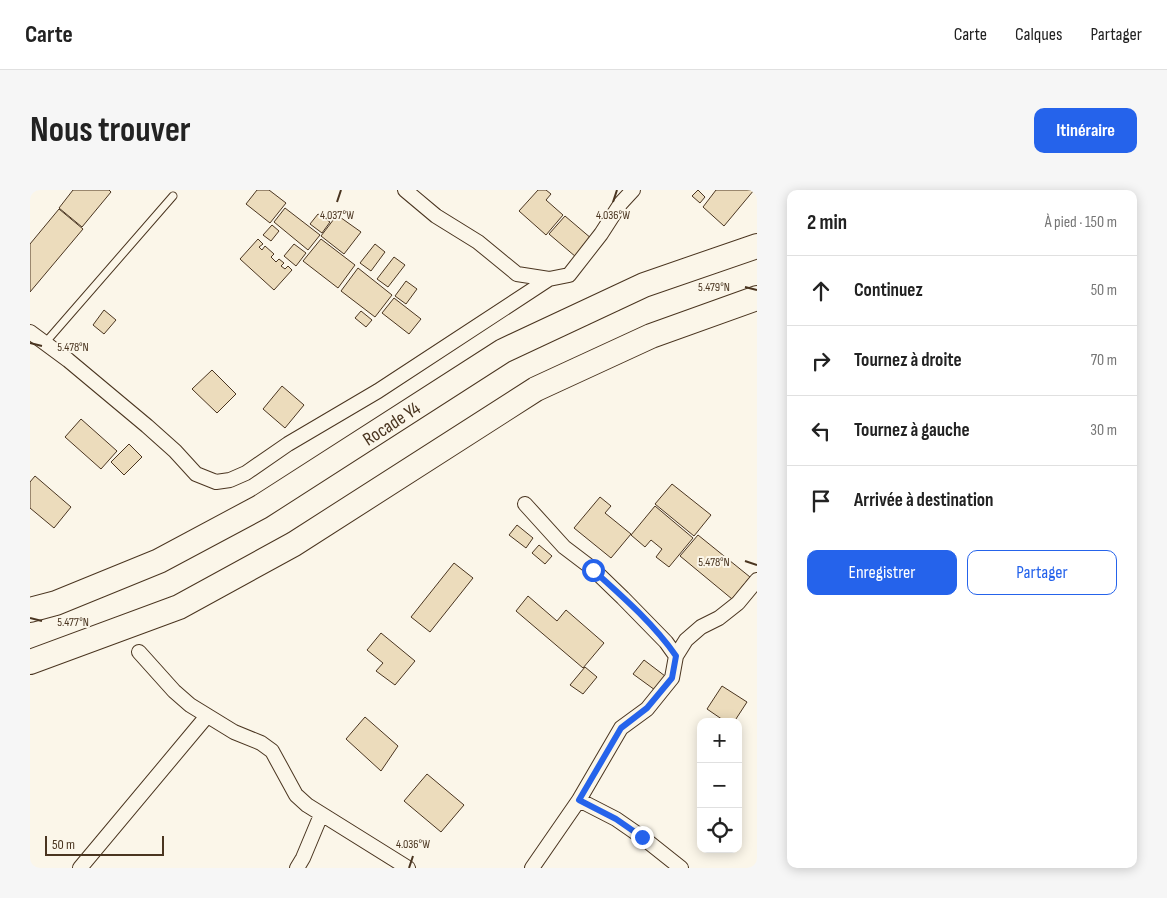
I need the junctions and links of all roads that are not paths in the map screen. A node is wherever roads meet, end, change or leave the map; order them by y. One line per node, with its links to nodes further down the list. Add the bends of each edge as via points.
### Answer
1 (406, 190): 5 (street, via 436,216 478,242 517,274)
2 (632, 190): 5 (street, via 569,275)
3 (173, 196): 7 (lane)
4 (757, 246): 10 (highway, Rocade Y4, via 644,285 503,351 260,507 159,561 56,603)
5 (549, 279): 7 (street, via 246,473 216,482 196,474 147,426)
6 (757, 298): 13 (highway, via 651,336 536,389 294,544 179,608)
7 (35, 340)
8 (525, 504): 12 (street, via 564,547 623,598)
9 (757, 580): 12 (street, via 738,603 686,640)
10 (30, 610)
11 (139, 652): 14 (street, via 174,692)
12 (676, 656): 15 (street, via 672,678 647,708 621,728)
13 (30, 662)
14 (207, 716): 16 (street, via 272,751 296,795); 17 (street)
15 (579, 800): 20 (street); 21 (street, via 616,819)
16 (321, 815): 18 (street); 19 (street)
17 (80, 868)
18 (297, 868)
19 (408, 868)
20 (532, 868)
21 (681, 868)

